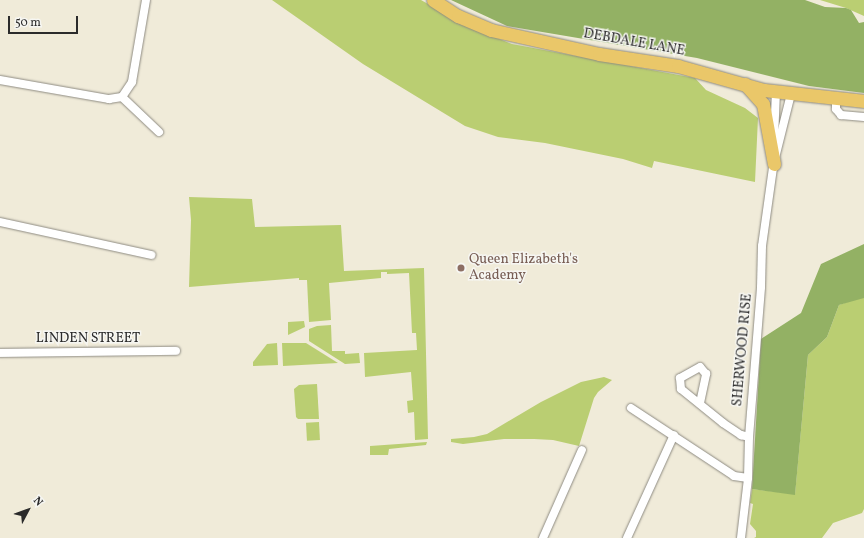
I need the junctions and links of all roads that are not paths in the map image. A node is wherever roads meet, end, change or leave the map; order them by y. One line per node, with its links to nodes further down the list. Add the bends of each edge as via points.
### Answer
1 (146, 0): 7 (street, via 132,82)
2 (432, 0): 4 (main road, DEBDALE LANE, via 458,16 491,30 599,54 678,66)
3 (0, 80): 7 (street, via 109,99)
4 (745, 84): 5 (main road, DEBDALE LANE); 12 (main road, via 763,104)
5 (776, 92): 6 (main road, DEBDALE LANE); 12 (street, SHERWOOD RISE)
6 (791, 94): 8 (main road, DEBDALE LANE); 12 (street, SHERWOOD RISE)
7 (122, 96): 11 (street)
8 (836, 99): 9 (main road, DEBDALE LANE); 10 (street, via 836,109 840,115)
9 (864, 101)
10 (864, 117)
11 (159, 132)
12 (774, 164): 20 (street, SHERWOOD RISE, via 762,246)
13 (0, 222): 14 (street)
14 (152, 255)
15 (176, 351): 16 (street, LINDEN STREET)
16 (0, 353)
17 (700, 402): 20 (street, via 723,423 741,435)
18 (632, 408): 19 (street)
19 (674, 435): 22 (street, via 734,476); 24 (street)
20 (749, 437): 22 (street, SHERWOOD RISE)
21 (582, 450): 23 (street)
22 (748, 478): 25 (street, SHERWOOD RISE)
23 (543, 538)
24 (627, 538)
25 (740, 538)

